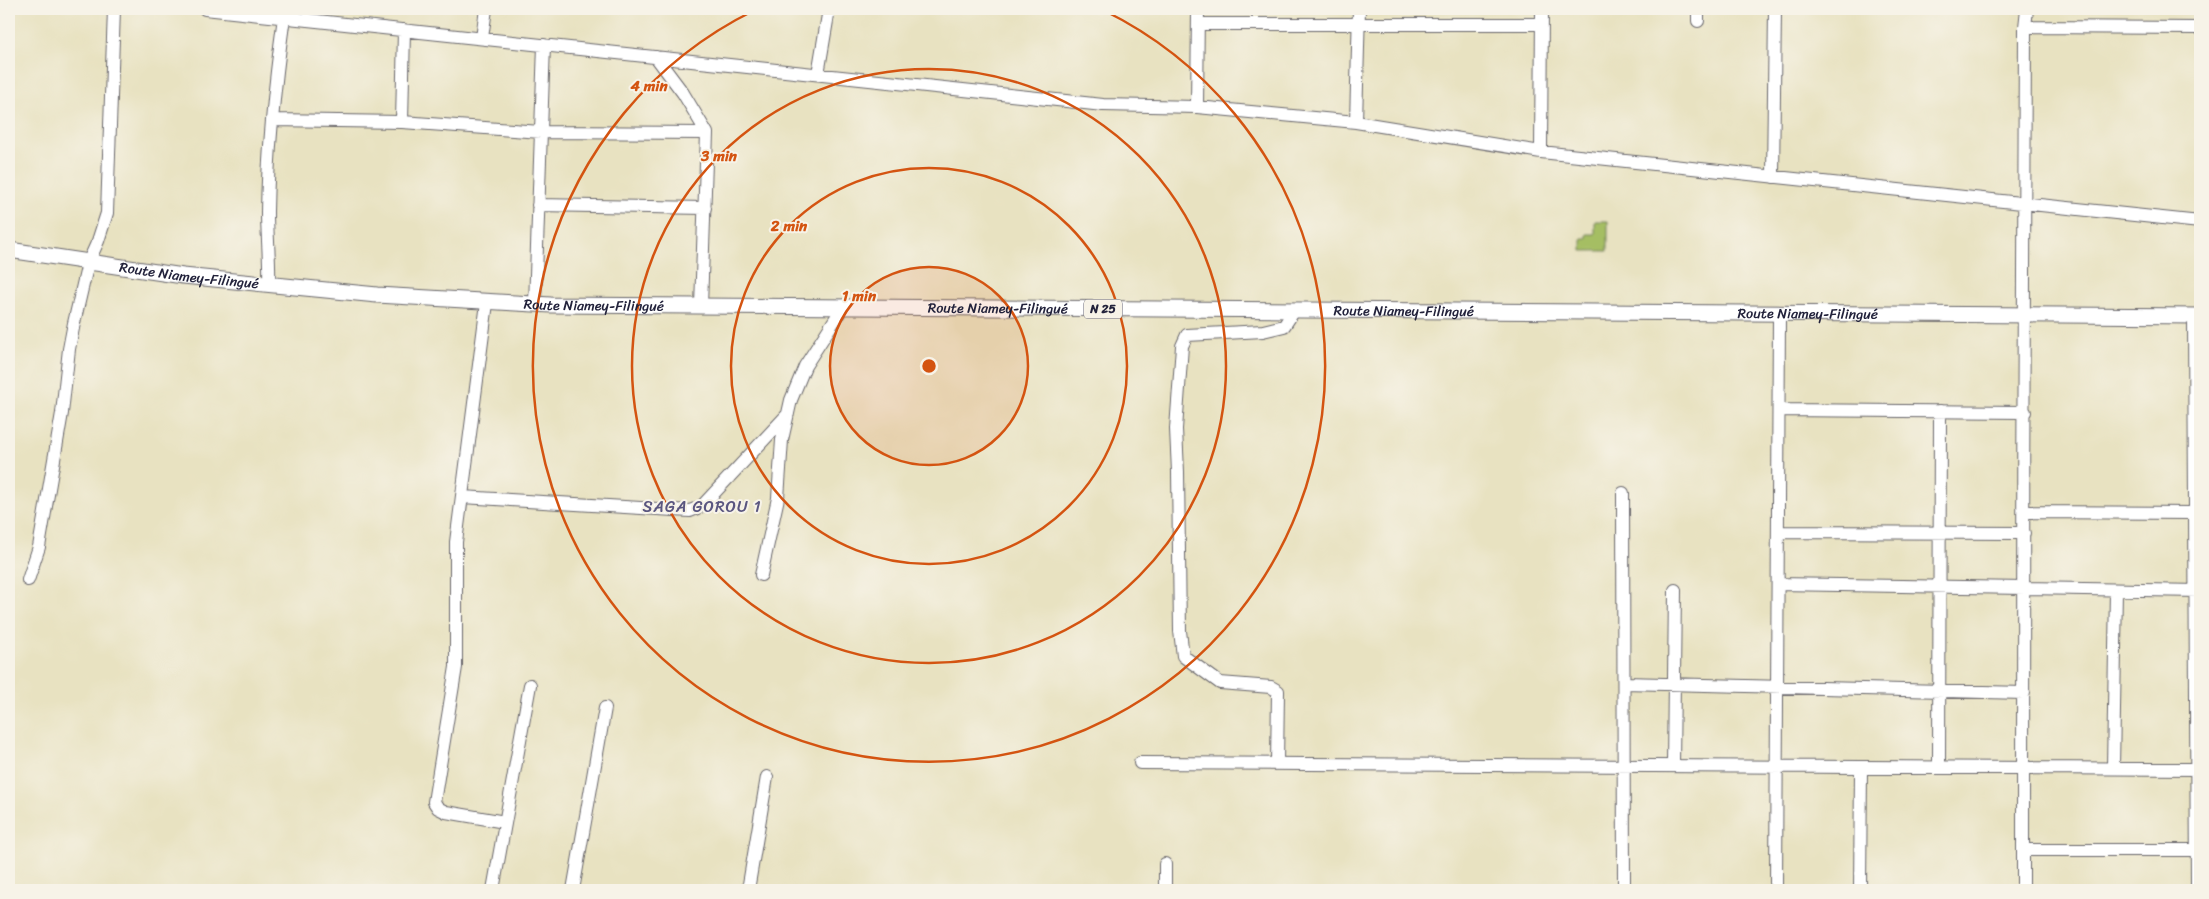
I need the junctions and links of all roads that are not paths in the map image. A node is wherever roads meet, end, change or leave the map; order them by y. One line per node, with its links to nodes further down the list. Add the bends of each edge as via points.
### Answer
1 (114, 9): 34 (street, via 107,213)
2 (205, 9): 10 (street)
3 (486, 9): 17 (street)
4 (828, 9): 20 (street)
5 (1198, 9): 12 (street)
6 (1359, 9): 11 (street)
7 (1542, 9): 13 (street)
8 (1775, 9): 28 (street)
9 (2027, 9): 14 (street)
10 (284, 17): 16 (street); 22 (street)
11 (1358, 22): 12 (street); 13 (street); 24 (street)
12 (1198, 24): 21 (street)
13 (1542, 24): 27 (street)
14 (2025, 27): 15 (street); 29 (street)
15 (2200, 28)
16 (404, 30): 17 (street); 23 (street)
17 (482, 38): 18 (street)
18 (544, 45): 19 (street); 25 (street)
19 (656, 57): 20 (street); 26 (street)
20 (818, 74): 21 (street, via 1103,105)
21 (1197, 107): 24 (street)
22 (273, 120): 23 (street); 35 (street, via 267,213)
23 (402, 122): 25 (street)
24 (1356, 122): 27 (street)
25 (541, 132): 26 (street); 30 (street)
26 (707, 133): 31 (street)
27 (1541, 152): 28 (street)
28 (1773, 176): 29 (street)
29 (2023, 203): 32 (street); 42 (street)
30 (538, 205): 31 (street); 37 (street)
31 (705, 208): 38 (street)
32 (2200, 222)
33 (9, 250): 34 (main road, Route Niamey-Filingué / N 25)
34 (88, 263): 35 (main road, Route Niamey-Filingué / N 25); 56 (street, via 69,349 62,413 39,547)
35 (269, 285): 36 (main road, Route Niamey-Filingué / N 25)
36 (487, 303): 37 (main road, Route Niamey-Filingué / N 25); 49 (street)
37 (535, 304): 38 (main road, Route Niamey-Filingué / N 25)
38 (701, 306): 39 (main road, Route Niamey-Filingué / N 25)
39 (843, 307): 40 (main road, Route Niamey-Filingué / N 25); 47 (street, via 805,366)
40 (1294, 311): 41 (main road, Route Niamey-Filingué / N 25); 72 (street, via 1284,326 1277,328 1187,335 1182,346 1176,429 1183,656 1220,683 1271,687 1278,692)
41 (1779, 314): 42 (main road, Route Niamey-Filingué / N 25); 44 (street)
42 (2025, 315): 43 (main road, Route Niamey-Filingué / N 25); 46 (street)
43 (2197, 316): 51 (street)
44 (1779, 410): 45 (street); 52 (street)
45 (1940, 411): 46 (street); 53 (street)
46 (2024, 412): 50 (street)
47 (788, 414): 49 (street, via 702,506 690,511); 55 (street, via 782,440 778,498)
48 (1623, 493): 63 (street)
49 (462, 498): 82 (street, via 456,542 456,667 434,802 446,812)
50 (2024, 512): 51 (street); 54 (street)
51 (2195, 513): 62 (street)
52 (1778, 532): 53 (street); 57 (street)
53 (1940, 532): 54 (street); 58 (street)
54 (2024, 533): 59 (street)
55 (761, 575)
56 (28, 580)
57 (1778, 584): 58 (street); 66 (street)
58 (1940, 587): 59 (street); 68 (street)
59 (2024, 588): 61 (street); 69 (street)
60 (1675, 590): 64 (street)
61 (2116, 590): 62 (street); 79 (street)
62 (2198, 591): 67 (street)
63 (1624, 683): 64 (street); 73 (street)
64 (1674, 684): 66 (street); 74 (street)
65 (530, 685): 82 (street)
66 (1777, 687): 68 (street); 75 (street)
67 (2198, 687): 80 (street)
68 (1939, 691): 69 (street); 77 (street)
69 (2024, 693): 78 (street)
70 (604, 708): 87 (street)
71 (1140, 763): 72 (street)
72 (1277, 764): 73 (street)
73 (1624, 766): 74 (street); 90 (street)
74 (1672, 766): 75 (street)
75 (1777, 766): 76 (street); 91 (street)
76 (1861, 767): 77 (street); 92 (street)
77 (1939, 767): 78 (street)
78 (2024, 768): 79 (street); 83 (street)
79 (2113, 768): 80 (street)
80 (2198, 768): 84 (street)
81 (767, 777): 88 (street)
82 (505, 822): 86 (street)
83 (2023, 850): 84 (street); 93 (street)
84 (2197, 850): 94 (street)
85 (1165, 864): 89 (street)
86 (493, 890)
87 (573, 890)
88 (748, 890)
89 (1165, 890)
90 (1624, 890)
91 (1776, 890)
92 (1860, 890)
93 (2023, 890)
94 (2197, 890)

